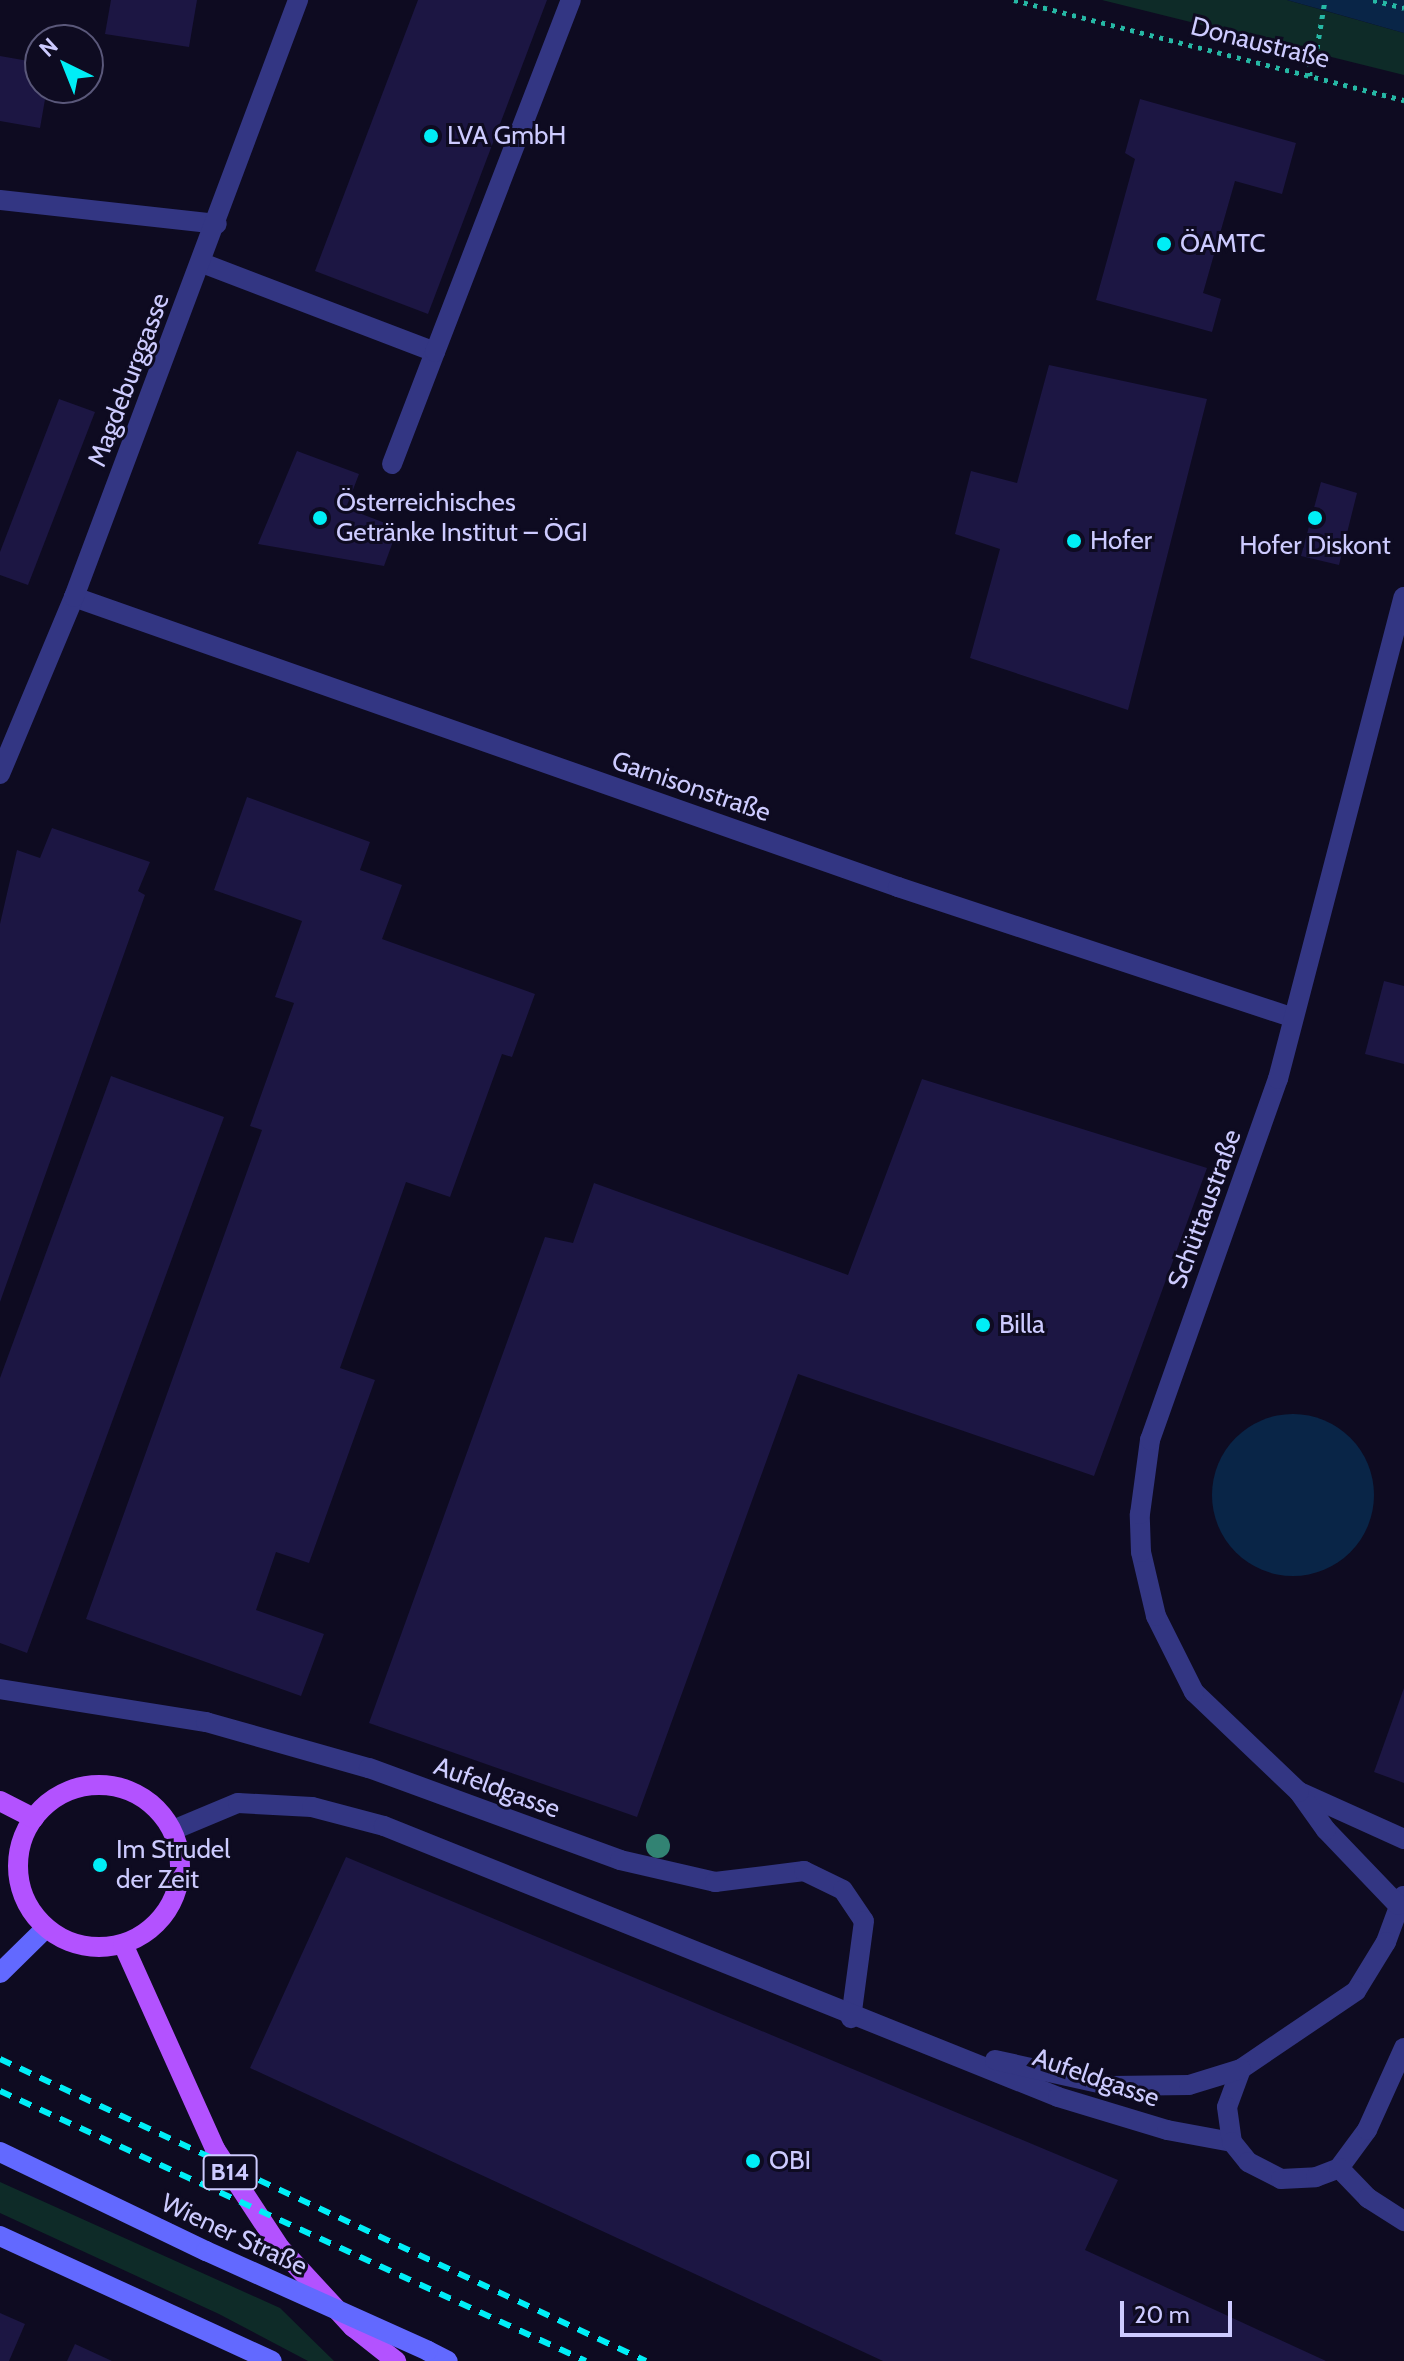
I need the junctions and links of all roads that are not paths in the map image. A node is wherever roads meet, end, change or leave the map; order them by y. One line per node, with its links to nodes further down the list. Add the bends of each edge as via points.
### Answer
1 (298, 0): 4 (street, Magdeburggasse)
2 (571, 0): 6 (street)
3 (0, 200): 4 (street)
4 (217, 224): 5 (street, Magdeburggasse)
5 (202, 263): 6 (street); 8 (street, Magdeburggasse)
6 (435, 352): 7 (street)
7 (392, 464)
8 (74, 597): 10 (street, Magdeburggasse); 11 (street, Garnisonstraße, via 913,893)
9 (1404, 597): 11 (street, Schüttaustraße)
10 (0, 774)
11 (1293, 1018): 13 (street, Schüttaustraße, via 1264,1122 1150,1440 1140,1514 1151,1600 1176,1662 1218,1720)
12 (0, 1689): 22 (street, Aufeldgasse, via 206,1722 369,1768 620,1860 715,1882 804,1871 843,1890 864,1921)
13 (1299, 1792): 17 (street, Schüttaustraße); 18 (street, Schüttaustraße, via 1326,1830)
14 (0, 1801): 15 (main road)
15 (34, 1818): 16 (main road, via 66,1793 107,1785 133,1791 156,1807); 19 (main road, via 21,1845 19,1875 27,1905)
16 (173, 1830): 20 (main road, via 181,1856 179,1885 167,1911 148,1931); 22 (street, Aufeldgasse, via 238,1803 312,1807 384,1826)
17 (1404, 1839)
18 (1401, 1900): 25 (street, Aufeldgasse, via 1386,1942 1356,1991)
19 (46, 1928): 20 (main road, via 70,1942 96,1947); 21 (main road)
20 (123, 1944): 32 (main road, B14, via 215,2149 280,2248 353,2327)
21 (0, 1973)
22 (851, 2018): 24 (street, Aufeldgasse)
23 (1404, 2048): 28 (street, via 1367,2130)
24 (948, 2049): 25 (street, Aufeldgasse, via 1112,2086 1189,2085); 26 (street, Aufeldgasse, via 1058,2097 1167,2130)
25 (1241, 2069): 26 (street, via 1227,2107)
26 (1232, 2142): 28 (street, via 1258,2170 1281,2179 1316,2177)
27 (0, 2152): 33 (main road, Wiener Straße, bridge)
28 (1339, 2168): 29 (street, via 1368,2198)
29 (1404, 2221)
30 (0, 2236): 31 (main road)
31 (272, 2361)
32 (396, 2361)
33 (448, 2361)

